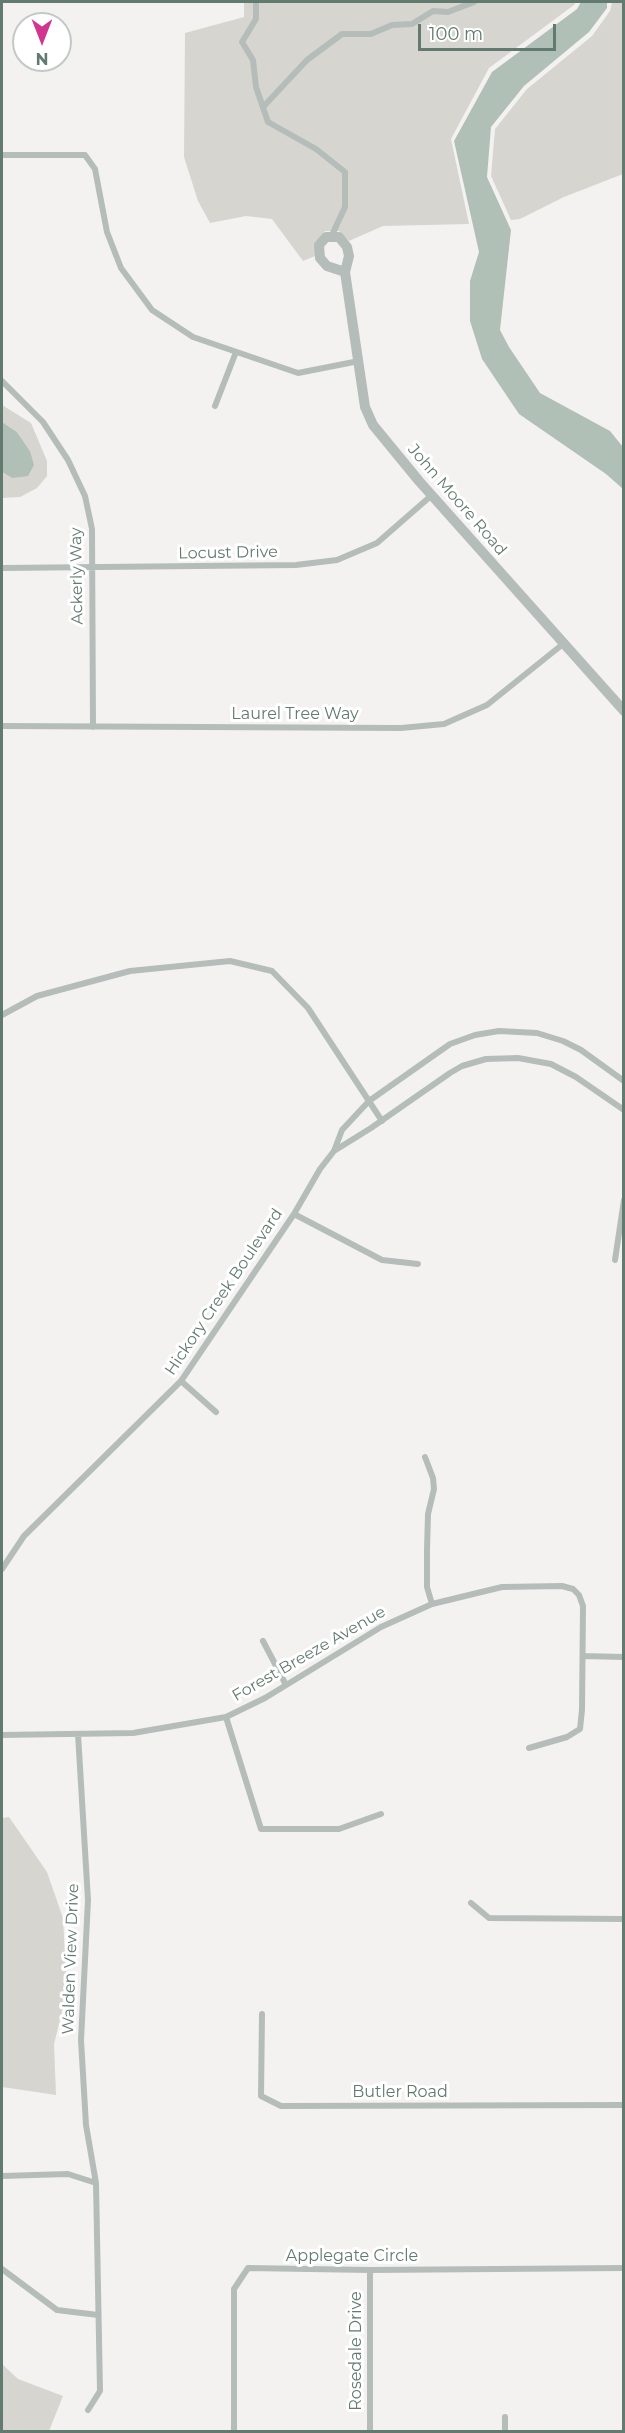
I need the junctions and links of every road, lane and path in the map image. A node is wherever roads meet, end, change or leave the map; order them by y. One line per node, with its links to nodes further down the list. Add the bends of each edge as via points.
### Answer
1 (256, 2): 3 (street, via 256,19 242,42 254,60 256,87)
2 (474, 2): 3 (street, via 448,12 433,11 412,24 392,25 371,34 342,34 307,60)
3 (264, 106): 5 (street, via 268,122 316,149 345,172 345,207)
4 (2, 155): 7 (street, via 85,155 95,169 106,232 121,268 152,310 193,337)
5 (332, 235): 6 (street, John Moore Road, via 347,247); 6 (street, via 319,245 320,258 327,266)
6 (345, 272): 8 (street, John Moore Road)
7 (236, 352): 8 (street, via 298,373); 10 (street)
8 (359, 361): 11 (street, John Moore Road, via 369,419)
9 (2, 381): 13 (street, Ackerly Way, via 43,422 69,460 85,496 92,529)
10 (215, 406)
11 (432, 495): 13 (street, Locust Drive, via 377,543 337,560 296,565); 14 (street, John Moore Road)
12 (2, 568): 13 (street, Locust Drive)
13 (92, 569): 17 (street, Ackerly Way)
14 (563, 644): 15 (street, John Moore Road); 17 (street, Laurel Tree Way, via 487,705 444,723 401,728)
15 (624, 711)
16 (2, 726): 17 (street, Laurel Tree Way)
17 (93, 728)
18 (2, 1015): 20 (street, via 37,996 130,971 240,963 272,971 308,1008)
19 (624, 1081): 20 (street, Hickory Creek Boulevard, via 563,1041 537,1033 499,1031 450,1044)
20 (369, 1101): 22 (street); 23 (street, Hickory Creek Boulevard, via 348,1121)
21 (624, 1110): 22 (street, Hickory Creek Boulevard, via 551,1064 506,1057 462,1066)
22 (382, 1121): 23 (street, Hickory Creek Boulevard)
23 (334, 1151): 25 (street, Hickory Creek Boulevard)
24 (624, 1200): 26 (street)
25 (294, 1214): 27 (street, via 382,1260); 28 (street, Hickory Creek Boulevard)
26 (615, 1260)
27 (418, 1264)
28 (181, 1382): 29 (street); 31 (street, Hickory Creek Boulevard, via 24,1536)
29 (216, 1412)
30 (424, 1457): 32 (street, via 435,1490 428,1514 427,1550 427,1587)
31 (2, 1569)
32 (432, 1604): 34 (street, Forest Breeze Avenue, via 502,1587 573,1589 583,1606); 36 (street, Forest Breeze Avenue, via 381,1627)
33 (263, 1641): 36 (street)
34 (583, 1656): 35 (street); 40 (street, Forest Breeze Avenue, via 580,1729)
35 (624, 1657)
36 (286, 1685): 37 (street, Forest Breeze Avenue)
37 (226, 1717): 39 (street, Forest Breeze Avenue, via 133,1733); 41 (street, via 261,1829 339,1829)
38 (2, 1734): 39 (street, Forest Breeze Avenue)
39 (78, 1734): 47 (street, Walden View Drive, via 88,1900 81,2040 86,2125)
40 (529, 1748)
41 (381, 1814)
42 (471, 1903): 43 (street, via 489,1918)
43 (624, 1919)
44 (262, 2014): 45 (street, Butler Road, via 261,2096 281,2106)
45 (624, 2105)
46 (2, 2176): 47 (street, via 68,2174)
47 (96, 2183): 51 (street, Walden View Drive)
48 (624, 2268): 50 (street, Applegate Circle)
49 (2, 2269): 51 (street, via 57,2310)
50 (369, 2270): 54 (street, Applegate Circle, via 248,2268 234,2289); 55 (street, Rosedale Drive)
51 (98, 2315): 52 (street, Walden View Drive, via 100,2391)
52 (88, 2410)
53 (505, 2417): 56 (street)
54 (234, 2432)
55 (370, 2432)
56 (505, 2432)

